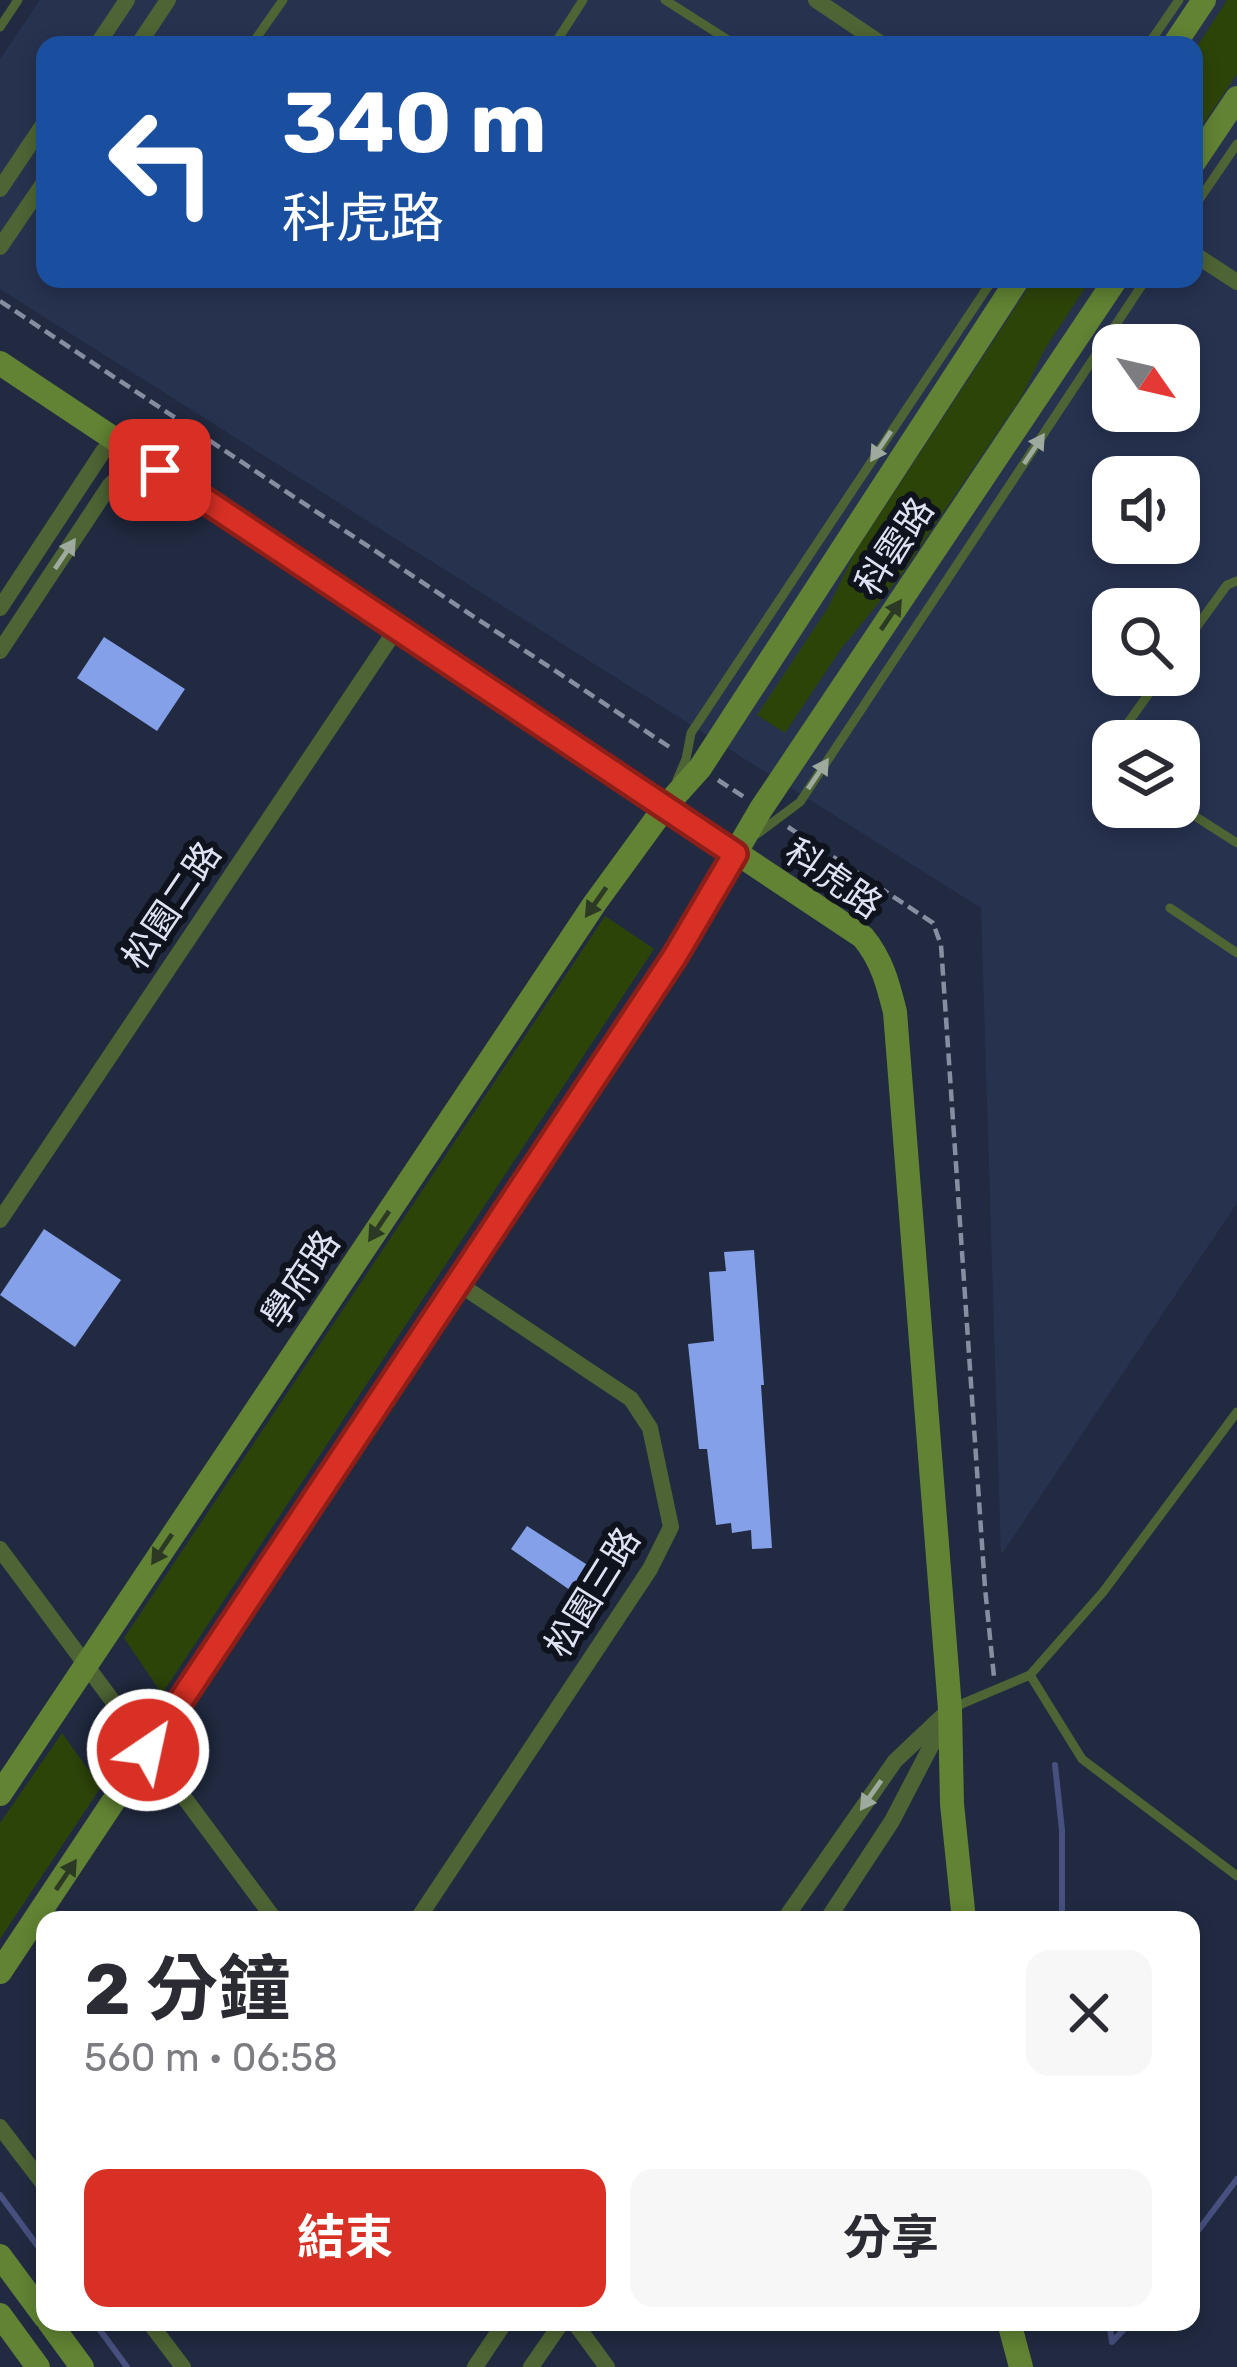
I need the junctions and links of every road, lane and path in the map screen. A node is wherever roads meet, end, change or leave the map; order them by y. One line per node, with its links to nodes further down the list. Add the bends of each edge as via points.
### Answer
1 (18, 0): 10 (lane)
2 (127, 0): 11 (street)
3 (169, 0): 12 (street)
4 (284, 0): 13 (lane)
5 (583, 0): 14 (lane)
6 (665, 0): 15 (lane)
7 (816, 0): 16 (street)
8 (1179, 0): 17 (lane)
9 (1204, 0): 18 (street)
10 (0, 27)
11 (103, 36)
12 (144, 36)
13 (258, 36)
14 (560, 36)
15 (722, 36)
16 (870, 36)
17 (1154, 36)
18 (1180, 36)
19 (1237, 98): 22 (street)
20 (36, 135): 23 (street)
21 (1237, 144): 25 (lane)
22 (1203, 149)
23 (0, 189)
24 (36, 194): 26 (street)
25 (1203, 194)
26 (0, 247)
27 (1203, 260): 28 (street)
28 (1237, 282)
29 (986, 288): 41 (lane, one-way to 41, via 691,733)
30 (1012, 288): 41 (street, 科雲路)
31 (1110, 288): 43 (street, 科雲路, one-way to 31)
32 (1141, 288): 43 (lane, one-way to 32, via 800,802)
33 (0, 301): 41 (path)
34 (0, 363): 35 (street, 科虎路)
35 (118, 442): 37 (street, via 104,450); 39 (street, 科虎路); 40 (street, one-way to 35, via 127,469)
36 (1237, 581): 38 (lane)
37 (0, 608)
38 (1200, 622)
39 (397, 628): 42 (street, 科虎路); 49 (street, 松園二路)
40 (0, 651)
41 (693, 763): 42 (street, 科雲路); 43 (path)
42 (665, 807): 46 (street, 科虎路); 53 (street, 學府路, one-way to 53)
43 (768, 814): 46 (street, 科雲路); 55 (path, via 933,923 941,945)
44 (1200, 819): 45 (lane)
45 (1237, 843)
46 (735, 854): 50 (street); 56 (street, 科虎路, via 863,938 895,1012)
47 (1170, 908): 48 (lane)
48 (1237, 953)
49 (0, 1220)
50 (456, 1282): 57 (street); 62 (street, 松園三路, via 631,1400 650,1428 671,1527)
51 (1237, 1412): 54 (lane, via 1103,1592)
52 (0, 1549): 53 (street)
53 (86, 1665): 57 (street); 58 (street, 學府路)
54 (1030, 1675): 55 (lane); 59 (lane, via 1082,1759)
55 (995, 1689): 56 (lane)
56 (950, 1709): 63 (street, one-way to 63, via 895,1761); 64 (street); 65 (street, 科虎路)
57 (148, 1750): 60 (street, one-way to 57); 61 (street)
58 (0, 1794)
59 (1237, 1876)
60 (41, 1911)
61 (268, 1911)
62 (423, 1911)
63 (790, 1911)
64 (833, 1911)
65 (963, 1911)
66 (36, 1918): 67 (street, one-way to 66)
67 (0, 1972)
68 (0, 2128): 69 (street)
69 (36, 2174)
70 (0, 2256): 71 (street)
71 (36, 2304)
72 (0, 2315): 79 (street)
73 (56, 2331): 80 (street)
74 (156, 2331): 81 (street)
75 (500, 2331): 82 (street)
76 (556, 2331): 83 (street)
77 (581, 2331): 84 (street)
78 (1012, 2331): 85 (street)
79 (38, 2367)
80 (82, 2367)
81 (183, 2367)
82 (475, 2367)
83 (531, 2367)
84 (607, 2367)
85 (1021, 2367)

